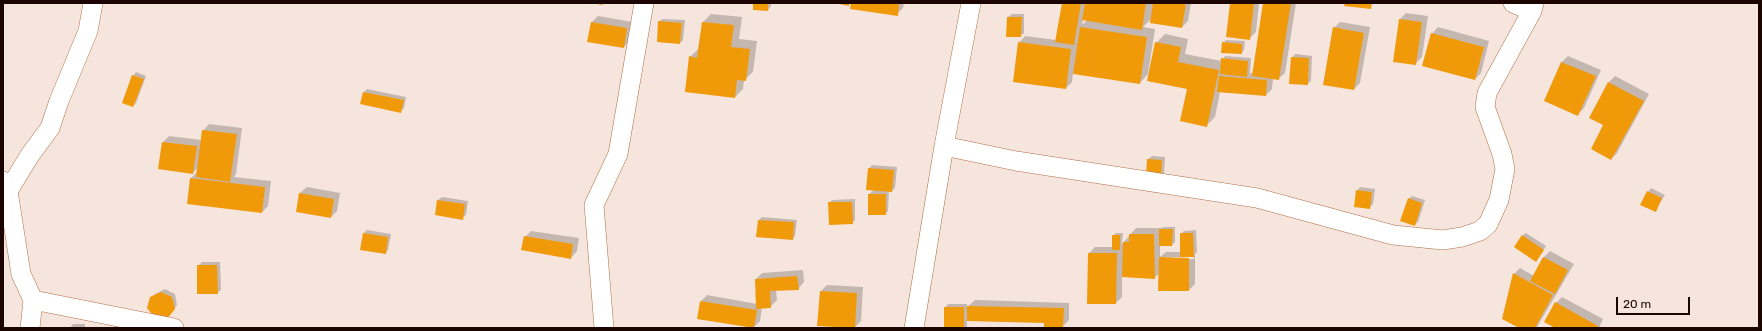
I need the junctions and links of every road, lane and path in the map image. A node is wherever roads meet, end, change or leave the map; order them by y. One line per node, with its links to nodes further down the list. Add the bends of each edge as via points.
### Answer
1 (93, 3): 7 (street, via 88,32 50,128)
2 (644, 3): 11 (street, via 618,154 594,205)
3 (971, 3): 6 (street)
4 (1513, 3): 5 (street)
5 (1533, 7): 6 (street, via 1487,93 1485,106 1505,168 1499,200 1488,224 1480,231 1462,238 1443,240 1393,235 1257,198 1016,161)
6 (944, 146): 12 (street)
7 (6, 186): 8 (street, via 21,274)
8 (33, 300): 9 (street); 10 (street)
9 (30, 328)
10 (174, 328)
11 (604, 328)
12 (914, 328)

